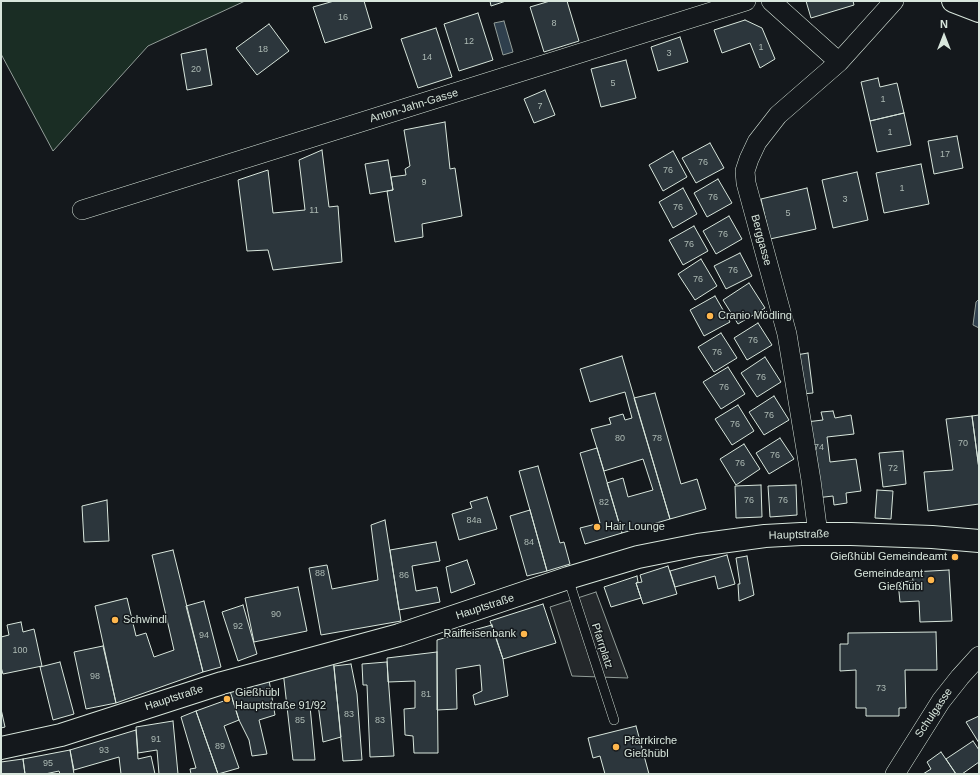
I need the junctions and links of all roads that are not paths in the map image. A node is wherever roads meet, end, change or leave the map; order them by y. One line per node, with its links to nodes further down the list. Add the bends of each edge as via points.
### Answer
1 (746, 1): 7 (street, Anton-Jahn-Gasse)
2 (771, 1): 6 (street)
3 (894, 1): 6 (street, Berggasse)
4 (952, 1): 5 (street)
5 (979, 11)
6 (839, 62): 8 (street, Berggasse, via 778,116 757,142 745,171 746,183 787,334)
7 (82, 210)
8 (818, 534): 9 (street, Hauptstraße); 10 (street, Hauptstraße, via 765,536 698,545 638,557)
9 (979, 541)
10 (568, 578): 12 (lane, Pfarrplatz); 13 (street, Hauptstraße, via 399,635 222,683 61,735)
11 (979, 656): 14 (street, Schulgasse, via 941,701)
12 (614, 720)
13 (1, 748)
14 (894, 774)

